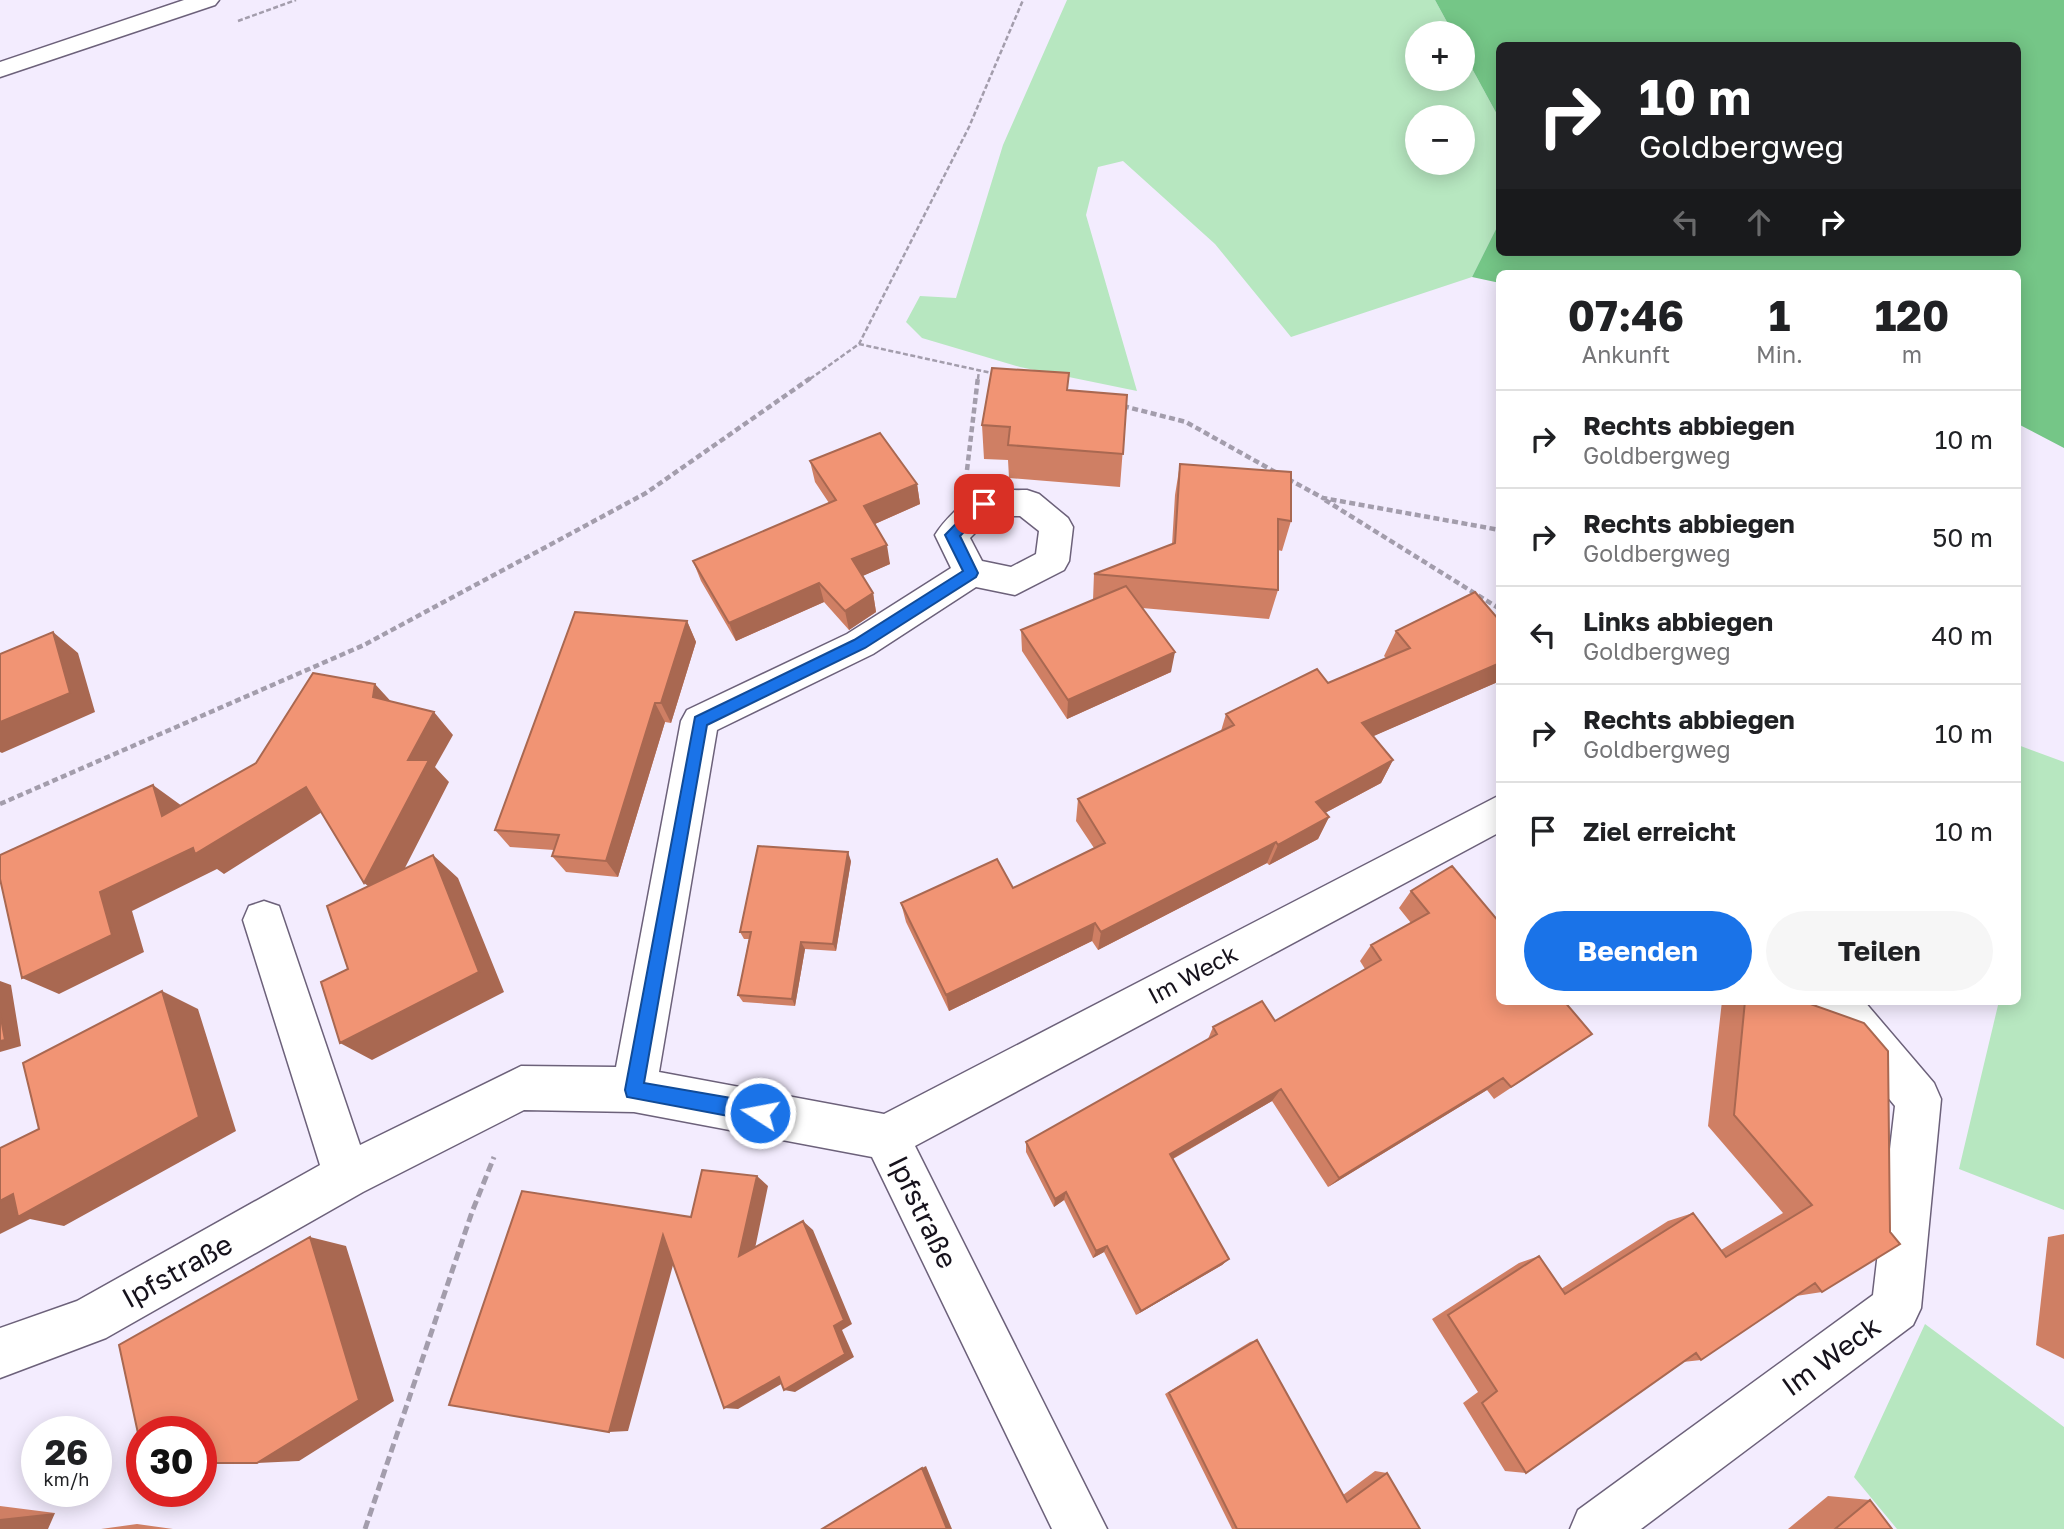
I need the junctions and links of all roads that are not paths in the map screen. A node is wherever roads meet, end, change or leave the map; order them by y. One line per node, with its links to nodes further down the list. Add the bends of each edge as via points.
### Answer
1 (206, 0): 2 (street)
2 (0, 70)
3 (971, 573): 3 (street, via 1015,581 1052,561 1056,527 1027,503 984,504 952,535); 7 (street, via 860,644 700,721)
4 (1496, 814): 8 (street, Im Weck)
5 (264, 920): 9 (street)
6 (1839, 1005): 12 (street, Im Weck, via 1917,1100 1896,1308)
7 (634, 1090): 8 (street, Ipfstraße); 9 (street, Ipfstraße, via 521,1088)
8 (886, 1137): 11 (street, Ipfstraße)
9 (347, 1175): 10 (street, Ipfstraße, via 89,1321)
10 (0, 1353)
11 (1080, 1529)
12 (1597, 1529)

